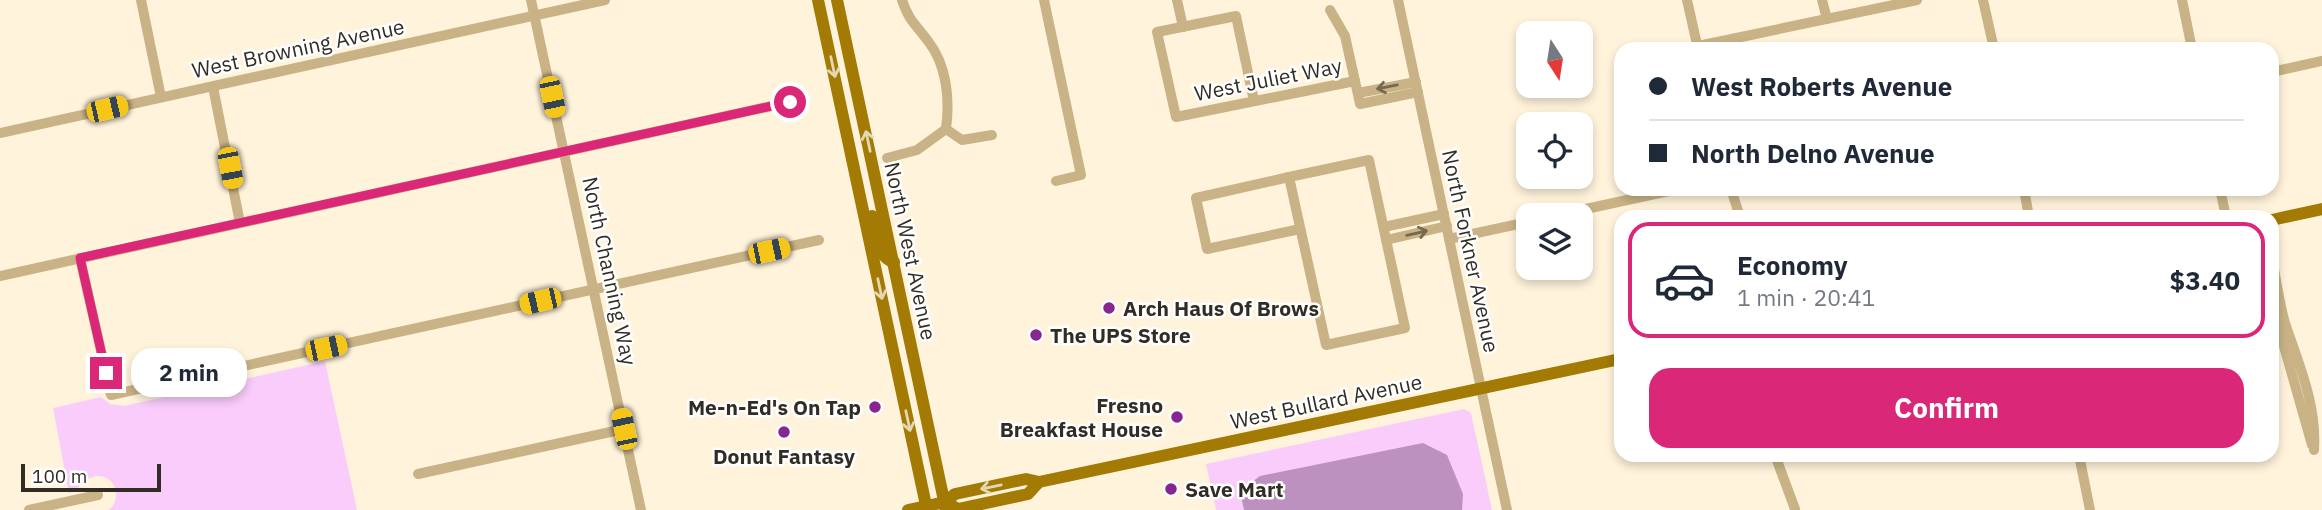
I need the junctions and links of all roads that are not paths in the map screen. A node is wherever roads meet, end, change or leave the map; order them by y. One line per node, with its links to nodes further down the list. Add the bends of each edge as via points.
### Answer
1 (141, 0): 29 (street)
2 (531, 0): 16 (street, North Channing Way)
3 (605, 0): 16 (street, West Browning Avenue)
4 (818, 0): 31 (main road, North West Avenue, one-way to 31)
5 (837, 0): 54 (main road, North West Avenue, one-way to 5)
6 (902, 0): 33 (street, via 910,22 940,60 949,104)
7 (1044, 0): 39 (street, via 1082,175)
8 (1177, 0): 18 (street)
9 (1398, 0): 27 (street, North Forkner Avenue)
10 (1687, 0): 19 (street)
11 (1822, 0): 17 (street)
12 (1917, 0): 17 (street)
13 (1983, 0): 21 (street)
14 (2182, 0): 22 (street)
15 (1329, 10): 25 (street, via 1345,36)
16 (534, 15): 26 (street, West Browning Avenue); 36 (street, North Channing Way)
17 (1827, 19): 20 (street)
18 (1183, 27): 32 (street, via 1236,16); 32 (street, West Juliet Way, via 1157,33 1176,117)
19 (1697, 42)
20 (1725, 42)
21 (1992, 42)
22 (2191, 42)
23 (2322, 61): 24 (street)
24 (2279, 70)
25 (1355, 81): 28 (street, West Juliet Way); 32 (street, West Juliet Way)
26 (214, 87): 29 (street, West Browning Avenue); 45 (street)
27 (1417, 87): 28 (street, West Juliet Way, one-way to 28); 28 (street, West Juliet Way, via 1360,104); 43 (street, North Forkner Avenue)
28 (1358, 93)
29 (161, 97): 34 (street, West Browning Avenue)
30 (790, 102): 36 (street)
31 (840, 102): 54 (main road, via 855,140 881,251); 67 (main road, North West Avenue, one-way to 67)
32 (1254, 102)
33 (946, 129): 35 (street, via 962,140); 37 (street, via 917,150)
34 (0, 133)
35 (992, 135)
36 (564, 151): 45 (street); 56 (street, North Channing Way)
37 (887, 158)
38 (1289, 177): 48 (street, via 1369,160); 49 (street); 49 (street, via 1196,198 1207,249)
39 (1056, 181)
40 (1646, 196): 41 (street)
41 (1593, 207)
42 (2322, 209): 44 (main road)
43 (1444, 214): 47 (street, North Forkner Avenue); 48 (street)
44 (2279, 218)
45 (240, 223): 53 (street)
46 (1516, 225): 50 (street)
47 (1447, 226): 50 (street, North Forkner Avenue); 52 (street, one-way to 47)
48 (1384, 227): 52 (street)
49 (1300, 229): 52 (street, via 1326,345 1405,328)
50 (1449, 239): 59 (street, North Forkner Avenue)
51 (819, 240): 56 (street)
52 (1386, 240)
53 (80, 258): 55 (street); 56 (street, via 111,395)
54 (894, 262): 66 (main road, North West Avenue)
55 (0, 276)
56 (594, 290): 61 (street, North Channing Way)
57 (2279, 316): 60 (street)
58 (1614, 360): 59 (main road, West Bullard Avenue)
59 (1481, 389): 66 (main road, West Bullard Avenue, via 1039,482 1028,494 958,509); 72 (street, North Forkner Avenue)
60 (2305, 404)
61 (624, 429): 64 (street); 70 (street, North Channing Way)
62 (1778, 462): 68 (street)
63 (2080, 462): 73 (street)
64 (418, 474)
65 (98, 495): 69 (street)
66 (946, 506): 67 (main road, West Bullard Avenue)
67 (926, 508): 71 (main road, West Bullard Avenue)
68 (1795, 509)
69 (29, 510)
70 (641, 510)
71 (908, 510)
72 (1507, 510)
73 (2090, 510)

